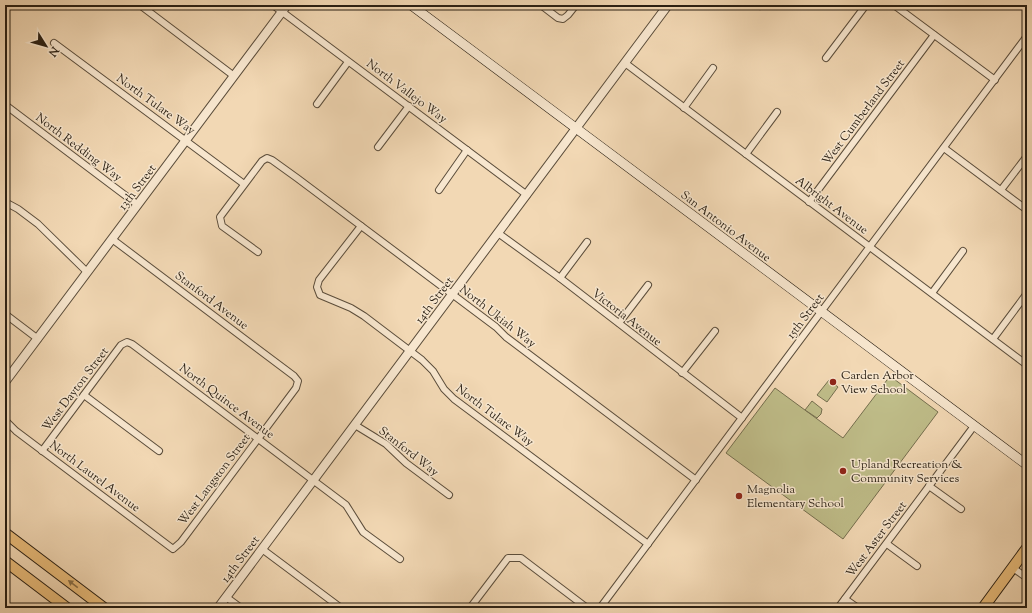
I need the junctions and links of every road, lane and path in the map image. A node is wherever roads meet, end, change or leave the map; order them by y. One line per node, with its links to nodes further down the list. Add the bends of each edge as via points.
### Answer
1 (140, 5): 17 (street)
2 (273, 5): 9 (street, North Vallejo Way)
3 (411, 5): 24 (main road, San Antonio Avenue)
4 (541, 5): 5 (street, via 558,18 568,15)
5 (576, 5)
6 (668, 5): 15 (street, 14th Street)
7 (866, 5): 13 (street)
8 (894, 5): 10 (street)
9 (284, 8): 14 (street, North Vallejo Way); 17 (street, 13th Street)
10 (934, 35): 18 (street); 36 (street, West Cumberland Street)
11 (1027, 36): 18 (street, 15th Street)
12 (54, 43): 25 (street, North Tulare Way)
13 (826, 58)
14 (348, 62): 19 (street); 20 (street, North Vallejo Way)
15 (625, 63): 22 (street, Albright Avenue); 24 (street, 14th Street)
16 (713, 68): 22 (street)
17 (234, 76): 25 (street, 13th Street)
18 (995, 80): 27 (street, 15th Street)
19 (316, 104)
20 (409, 106): 26 (street); 28 (street, North Vallejo Way)
21 (8, 107): 37 (street, North Redding Way)
22 (684, 108): 29 (street, Albright Avenue)
23 (777, 112): 29 (street)
24 (576, 129): 34 (street, 14th Street); 52 (main road, San Antonio Avenue)
25 (186, 140): 31 (street, North Tulare Way); 37 (street, 13th Street)
26 (378, 147)
27 (944, 148): 33 (street); 43 (street, 15th Street)
28 (468, 150): 32 (street); 34 (street, North Vallejo Way)
29 (746, 154): 36 (street, Albright Avenue)
30 (1027, 156): 33 (street)
31 (244, 184): 39 (street, North Ukiah Way, via 267,158); 45 (street, via 220,218 222,226)
32 (439, 190)
33 (1001, 190): 38 (street)
34 (527, 195): 40 (street, 14th Street)
35 (5, 202): 46 (street, via 38,224)
36 (809, 202): 43 (street, Albright Avenue)
37 (138, 205): 41 (street, 13th Street)
38 (1027, 210)
39 (361, 226): 50 (street, North Ukiah Way); 59 (street, North Tulare Way, via 319,280 317,287 320,295 364,316)
40 (498, 233): 47 (street, Victoria Avenue); 50 (street, 14th Street)
41 (112, 239): 46 (street, 13th Street); 62 (street, Stanford Avenue)
42 (587, 242): 47 (street)
43 (870, 247): 49 (street, Albright Avenue); 52 (street, 15th Street)
44 (963, 251): 49 (street)
45 (258, 252)
46 (87, 272): 56 (street, 13th Street)
47 (560, 278): 54 (street, Victoria Avenue)
48 (648, 285): 54 (street)
49 (932, 293): 57 (street, Albright Avenue)
50 (453, 294): 59 (street, 14th Street); 74 (street, North Ukiah Way)
51 (1025, 296): 57 (street)
52 (822, 312): 65 (street, 15th Street); 68 (main road, San Antonio Avenue)
53 (5, 314): 56 (street)
54 (619, 323): 61 (street, Victoria Avenue)
55 (714, 331): 61 (street)
56 (38, 339): 63 (street, 13th Street)
57 (993, 339): 60 (street, Albright Avenue)
58 (127, 342): 64 (street, West Dayton Street, via 120,345); 69 (street, North Quince Avenue)
59 (410, 351): 67 (street, 14th Street); 79 (street, North Tulare Way, via 433,371 454,399)
60 (1027, 365)
61 (682, 373): 65 (street, Victoria Avenue)
62 (298, 381): 69 (street, West Langston Street, via 296,388)
63 (5, 382)
64 (84, 395): 70 (street, West Dayton Street); 71 (street)
65 (742, 418): 74 (street, 15th Street)
66 (5, 420): 70 (street, North Laurel Avenue)
67 (355, 426): 73 (street, 14th Street); 76 (street, Stanford Way, via 386,444 406,463)
68 (974, 426): 72 (main road, San Antonio Avenue); 75 (street, West Aster Street)
69 (258, 438): 73 (street, North Quince Avenue); 82 (street, West Langston Street, via 181,542)
70 (42, 451): 82 (street, North Laurel Avenue)
71 (159, 451)
72 (1027, 465)
73 (314, 480): 83 (street, 14th Street); 84 (street, North Quince Avenue, via 346,505 363,532)
74 (696, 480): 79 (street, 15th Street)
75 (930, 486): 77 (street); 80 (street, West Aster Street)
76 (449, 495)
77 (961, 509)
78 (5, 533): 92 (main road, one-way to 78)
79 (648, 544): 98 (street, 15th Street)
80 (887, 544): 86 (street); 90 (street, West Aster Street)
81 (1027, 548): 87 (main road)
82 (172, 549)
83 (262, 549): 89 (street, 14th Street); 95 (street)
84 (400, 559)
85 (5, 561): 91 (main road)
86 (917, 566)
87 (1013, 568): 88 (street); 101 (main road)
88 (1027, 578)
89 (226, 597): 93 (street, 14th Street); 94 (street)
90 (845, 599): 99 (street, West Aster Street); 100 (street)
91 (67, 608)
92 (104, 608)
93 (218, 608)
94 (241, 608)
95 (341, 608)
96 (470, 608): 97 (street, via 508,558 521,558)
97 (587, 608)
98 (600, 608)
99 (838, 608)
100 (858, 608)
101 (982, 608)

